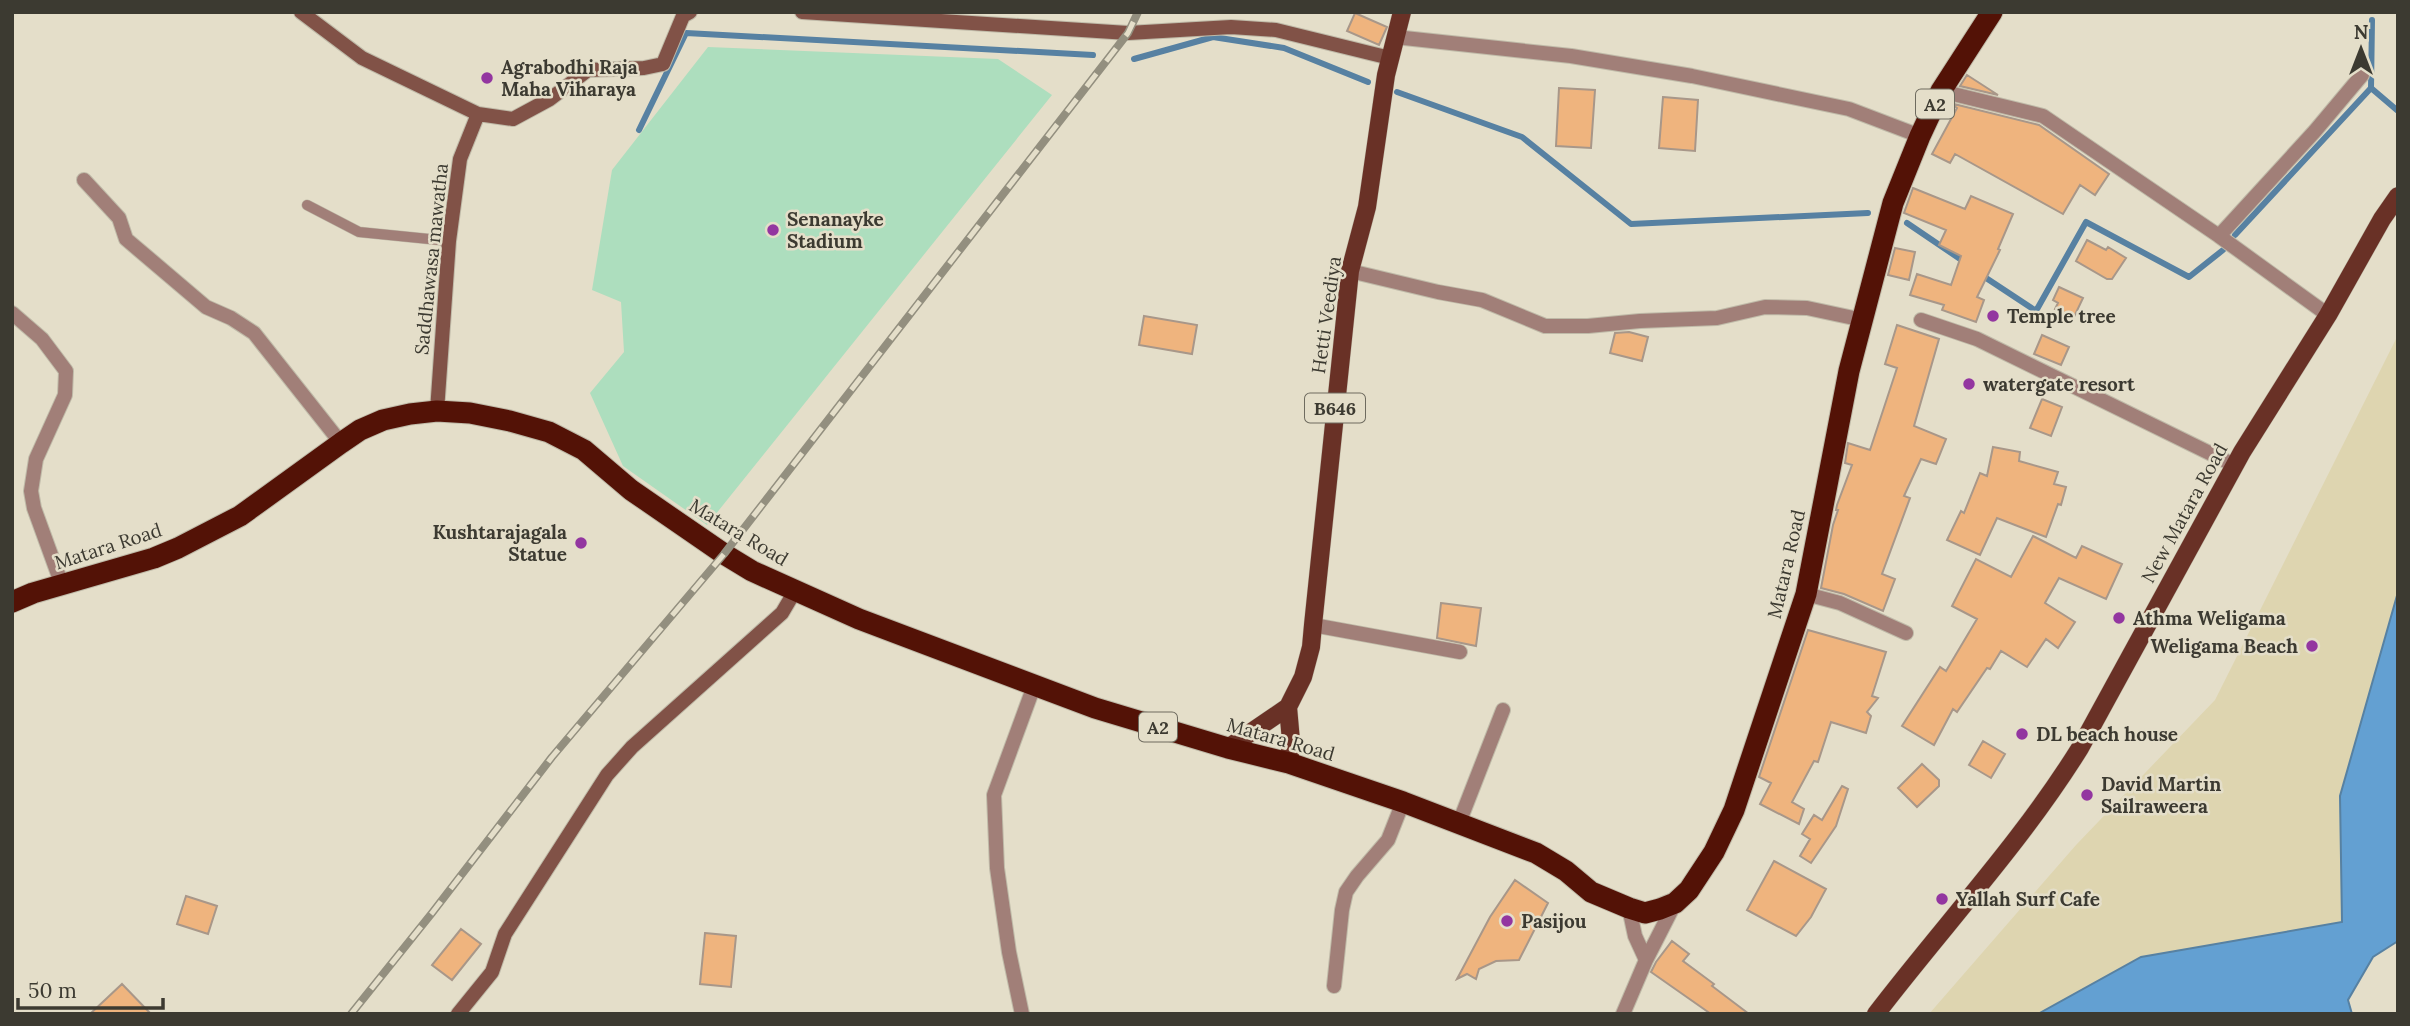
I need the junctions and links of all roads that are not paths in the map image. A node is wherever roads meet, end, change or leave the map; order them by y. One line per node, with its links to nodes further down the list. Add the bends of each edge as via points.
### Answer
1 (301, 12): 10 (street, via 362,58)
2 (690, 12): 10 (street, via 683,16 663,64 588,70 513,119)
3 (802, 12): 7 (street, via 1128,33 1231,27 1276,30)
4 (1402, 12): 6 (main road, Hetti Veediya / B646)
5 (1992, 12): 9 (highway, Matara Road / A2)
6 (1395, 37): 7 (main road, Hetti Veediya / B646); 11 (street, via 1572,56 1692,76 1849,109)
7 (1388, 67): 17 (main road, Hetti Veediya / B646, via 1367,207)
8 (2362, 75): 15 (street)
9 (1941, 91): 11 (highway, Matara Road / A2); 15 (street, via 2043,116)
10 (478, 114): 16 (street, Saddhawasa mawatha, via 460,159)
11 (1920, 136): 20 (highway, Matara Road / A2, via 1893,203)
12 (84, 180): 23 (street, via 119,218 126,239 206,307 254,333)
13 (2398, 196): 19 (main road, New Matara Road)
14 (307, 205): 16 (lane, via 359,232)
15 (2219, 236): 19 (street)
16 (449, 241): 22 (street, Saddhawasa mawatha)
17 (1350, 271): 20 (street, via 1482,300 1545,326 1717,318 1765,307 1807,308); 29 (main road, Hetti Veediya / B646)
18 (12, 313): 25 (street, via 42,338 66,371 65,395 36,459 30,491)
19 (2328, 314): 24 (main road, New Matara Road)
20 (1863, 320): 27 (highway, Matara Road / A2, via 1839,418)
21 (1921, 320): 24 (street, via 1977,339)
22 (437, 411): 23 (highway, Matara Road / A2, via 383,420); 26 (highway, Matara Road / A2, via 484,416 549,432 583,450 631,490 724,554)
23 (341, 443): 25 (highway, Matara Road / A2, via 240,516 178,548)
24 (2234, 465): 46 (main road, New Matara Road, via 2053,791)
25 (62, 585): 28 (highway, Matara Road / A2)
26 (795, 591): 32 (highway, Matara Road / A2); 43 (street, via 782,613 632,747 607,775 505,934 492,972)
27 (1806, 594): 30 (street, via 1840,603); 39 (highway, Matara Road / A2, via 1734,810 1702,872)
28 (12, 602)
29 (1314, 625): 31 (street); 33 (main road, Hetti Veediya / B646, via 1303,677)
30 (1906, 633)
31 (1460, 652)
32 (1034, 686): 35 (highway, Matara Road / A2); 44 (street, via 994,795 997,868)
33 (1288, 707): 35 (main road, Hetti Veediya / B646); 36 (main road)
34 (1503, 710): 38 (street)
35 (1228, 748): 36 (highway, Matara Road / A2)
36 (1290, 763): 37 (highway, Matara Road / A2)
37 (1404, 802): 38 (highway, Matara Road / A2); 42 (street, via 1388,840 1346,892)
38 (1460, 823): 40 (highway, Matara Road / A2, via 1536,853 1591,892)
39 (1675, 903): 40 (highway, Matara Road / A2, via 1645,913); 41 (street)
40 (1629, 908): 41 (street)
41 (1646, 960): 45 (street)
42 (1334, 986)
43 (458, 1014)
44 (1022, 1014)
45 (1623, 1014)
46 (1876, 1014)

